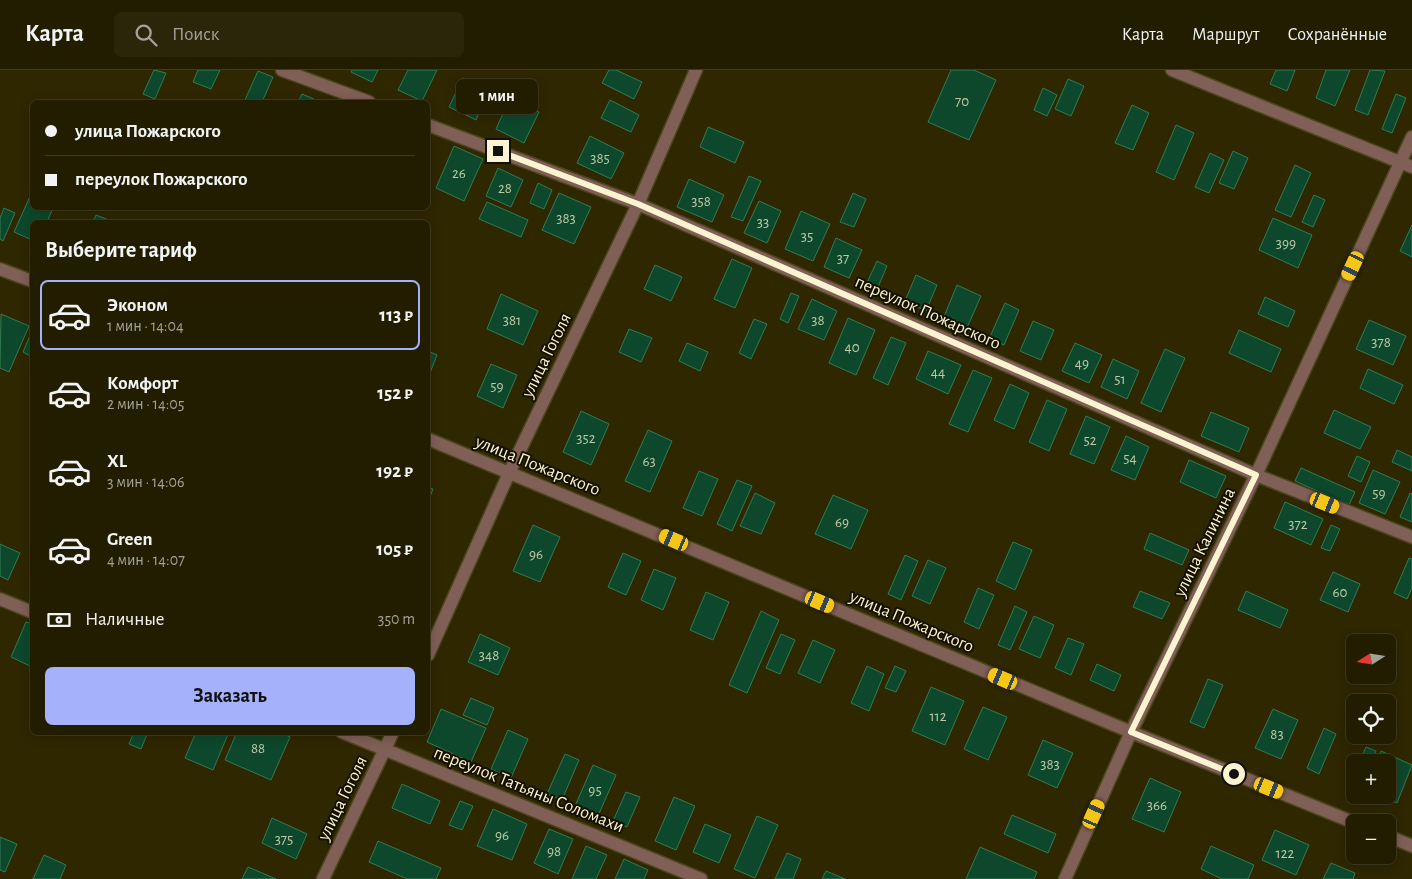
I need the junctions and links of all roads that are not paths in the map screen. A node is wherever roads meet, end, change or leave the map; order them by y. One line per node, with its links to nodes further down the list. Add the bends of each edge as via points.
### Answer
1 (282, 70): 4 (street)
2 (696, 70): 8 (street, улица Гоголя)
3 (1172, 70): 7 (street)
4 (364, 100)
5 (430, 125): 8 (street, переулок Пожарского)
6 (1412, 137): 7 (street, улица Калинина)
7 (1406, 164): 13 (street, улица Калинина)
8 (638, 204): 12 (street, улица Гоголя); 13 (street, переулок Пожарского)
9 (0, 268): 10 (street)
10 (30, 281)
11 (430, 440): 12 (street, улица Пожарского)
12 (510, 471): 17 (street, улица Гоголя); 18 (street, улица Пожарского)
13 (1256, 475): 14 (street, переулок Пожарского); 18 (street, улица Калинина)
14 (1412, 537)
15 (0, 599): 16 (street)
16 (30, 611)
17 (430, 651)
18 (1131, 732): 22 (street, улица Пожарского); 27 (street, улица Калинина)
19 (350, 735): 21 (street, переулок Татьяны Соломахи)
20 (392, 735): 21 (street, улица Гоголя)
21 (385, 749): 25 (street, улица Гоголя); 26 (street, переулок Татьяны Соломахи)
22 (1346, 819)
23 (1396, 839): 24 (street)
24 (1412, 846)
25 (323, 879)
26 (701, 879)
27 (1065, 879)

